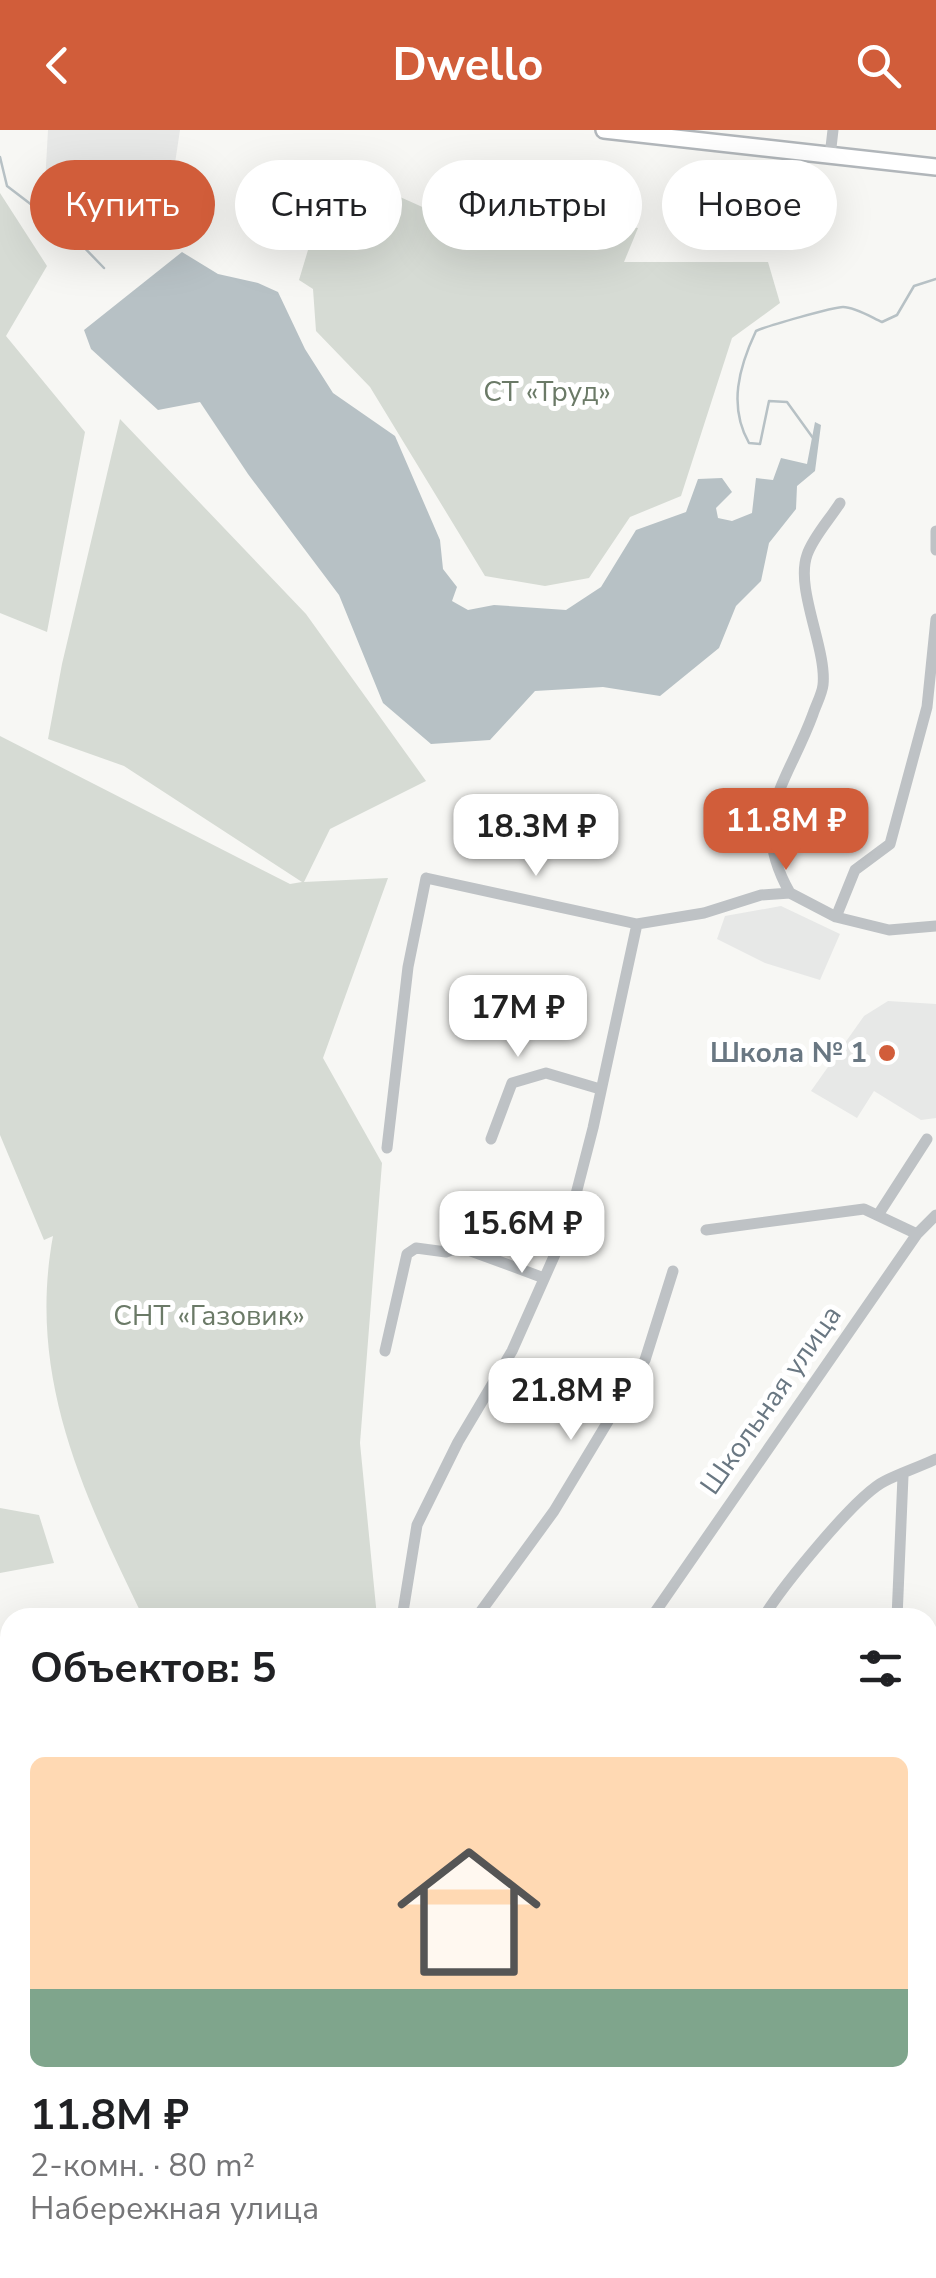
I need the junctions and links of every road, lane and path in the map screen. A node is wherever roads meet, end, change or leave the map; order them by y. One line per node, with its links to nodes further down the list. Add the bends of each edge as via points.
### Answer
1 (604, 130): 3 (main road)
2 (833, 130): 5 (street)
3 (657, 133): 4 (main road)
4 (698, 135): 5 (main road)
5 (830, 156): 6 (main road)
6 (936, 167)
7 (840, 503): 11 (street, via 806,557 823,684 778,794 768,838)
8 (936, 531): 9 (street)
9 (936, 550)
10 (936, 619): 12 (street, via 927,707 890,844 856,870)
11 (790, 893): 12 (street); 13 (street)
12 (836, 917): 14 (street, via 889,930)
13 (636, 924): 15 (street); 18 (street, via 426,878 408,967)
14 (936, 926)
15 (600, 1088): 16 (street, via 546,1073 512,1083); 24 (street, via 568,1225)
16 (491, 1139)
17 (927, 1139): 20 (street)
18 (387, 1148)
19 (936, 1215): 22 (street, Школьная улица)
20 (878, 1216): 21 (street, via 864,1209); 22 (street)
21 (706, 1230)
22 (917, 1234): 30 (street, Школьная улица)
23 (673, 1271): 29 (street, via 645,1360 554,1511)
24 (544, 1278): 25 (street, via 460,1246 446,1252 416,1248 407,1254); 28 (street, via 417,1525)
25 (385, 1352)
26 (936, 1459): 27 (street)
27 (903, 1476): 31 (street, via 882,1482 860,1502); 32 (street)
28 (404, 1608)
29 (483, 1608)
30 (658, 1608)
31 (769, 1608)
32 (897, 1608)

